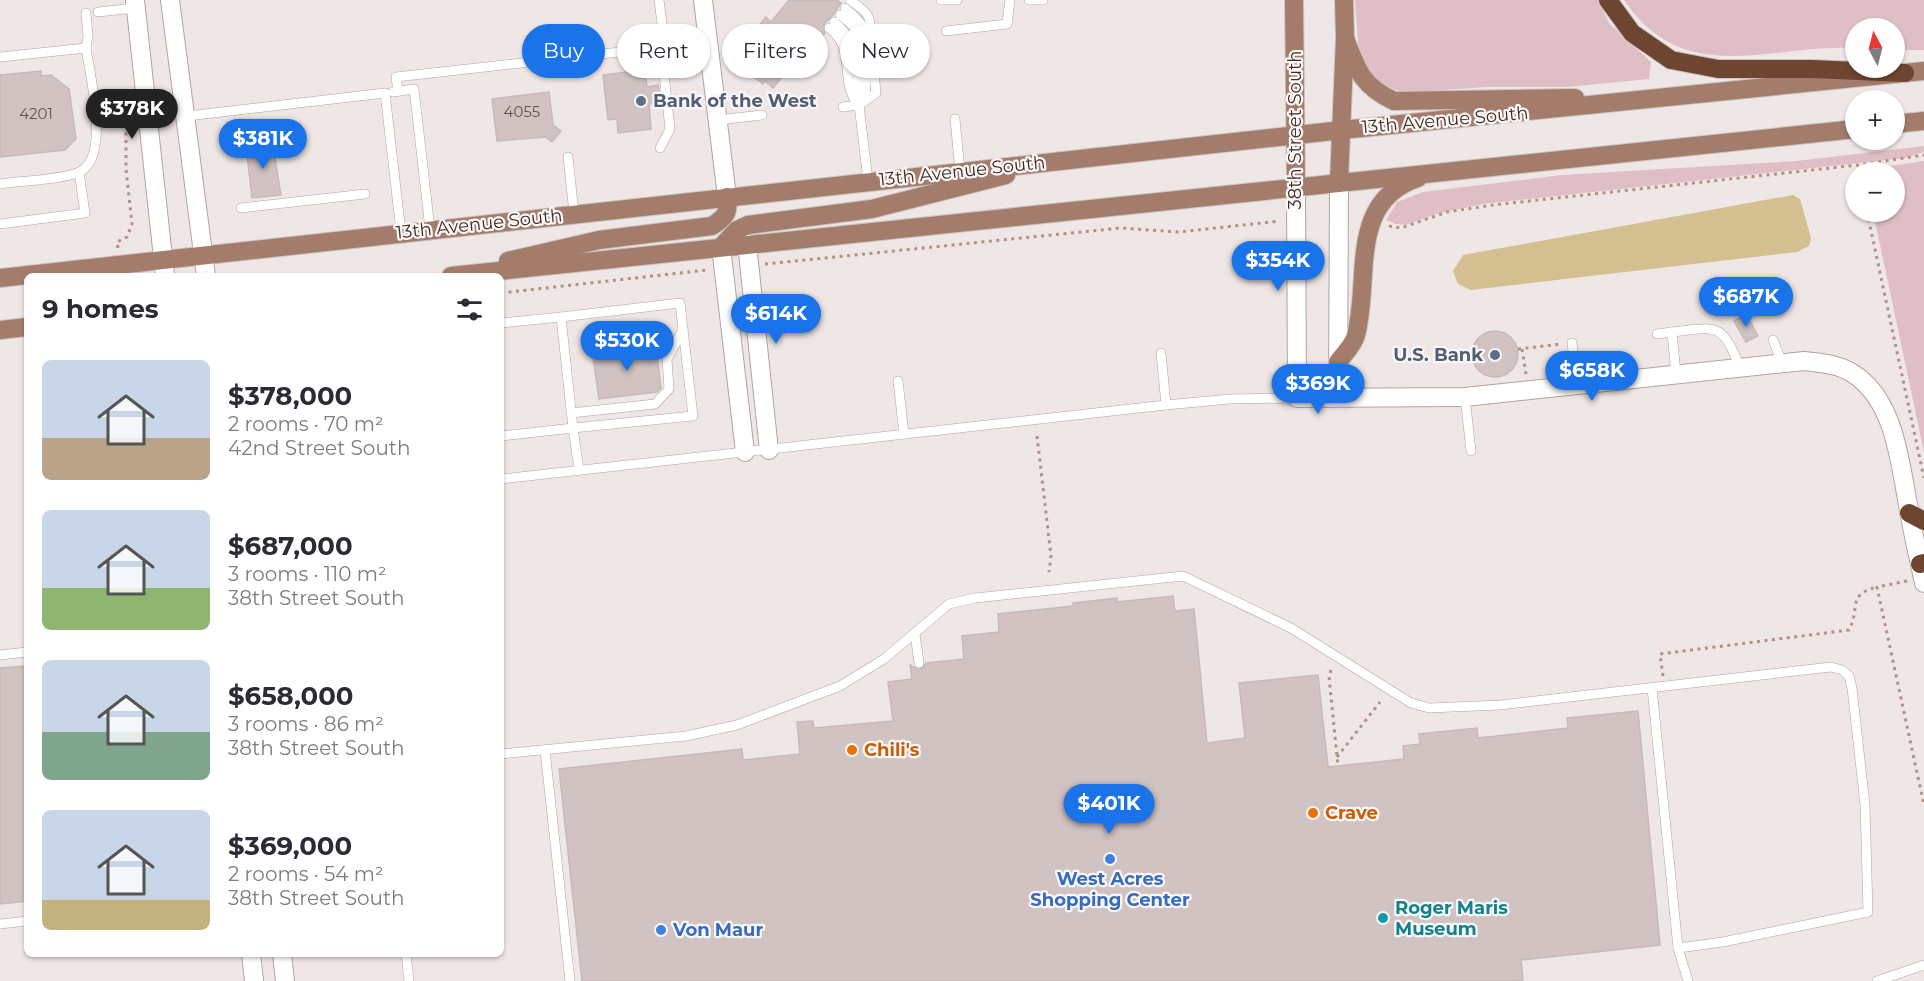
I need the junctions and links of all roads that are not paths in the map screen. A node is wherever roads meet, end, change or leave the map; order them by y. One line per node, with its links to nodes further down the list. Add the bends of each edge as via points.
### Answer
1 (170, 0): 35 (street)
2 (660, 0): 16 (lane)
3 (704, 0): 17 (street)
4 (941, 0): 5 (lane)
5 (957, 0)
6 (1010, 0): 18 (lane, via 1007,24)
7 (1029, 0): 8 (lane)
8 (1043, 0)
9 (1294, 0): 42 (main road, 38th Street South)
10 (1344, 0): 19 (main road)
11 (1608, 0): 24 (highway, via 1632,33 1671,60 1718,69)
12 (135, 4): 13 (lane); 63 (street)
13 (98, 12)
14 (86, 14): 20 (lane)
15 (839, 15): 32 (lane, via 850,94); 32 (lane, via 856,31 862,47 867,92); 32 (lane, via 864,25 870,35 876,93)
16 (662, 24)
17 (707, 24)
18 (946, 31)
19 (1345, 38): 31 (main road, via 1364,81 1394,101 1535,97); 40 (main road)
20 (86, 48): 23 (lane); 48 (lane, via 97,146 93,159)
21 (710, 51): 37 (street)
22 (617, 52): 29 (lane, via 396,77)
23 (0, 57)
24 (1845, 70)
25 (1924, 71): 26 (main road, 13th Avenue South)
26 (1905, 73)
27 (666, 78): 43 (lane, via 670,129)
28 (1858, 78): 31 (main road, 13th Avenue South)
29 (398, 91): 30 (lane); 58 (lane, via 414,89)
30 (385, 93): 35 (lane); 59 (lane)
31 (1643, 101): 40 (main road, 13th Avenue South)
32 (859, 105): 33 (lane); 49 (lane)
33 (843, 107)
34 (762, 115): 37 (lane)
35 (187, 116): 62 (street)
36 (955, 119): 46 (lane)
37 (718, 120): 54 (street)
38 (1924, 121): 39 (main road)
39 (1905, 123)
40 (1342, 130): 42 (main road, 13th Avenue South); 50 (main road)
41 (1845, 130): 47 (main road)
42 (1296, 135): 45 (main road, 13th Avenue South); 52 (main road, 38th Street South)
43 (660, 148)
44 (568, 157): 56 (lane)
45 (1059, 160): 46 (main road, 13th Avenue South); 61 (main road, via 872,209 748,225 736,230)
46 (960, 171): 49 (main road, 13th Avenue South)
47 (1441, 171): 50 (main road); 80 (main road, via 1392,191 1372,220 1356,337)
48 (79, 172): 51 (lane); 57 (lane, via 85,213)
49 (868, 181): 54 (main road, 13th Avenue South)
50 (1339, 181): 52 (main road); 80 (street)
51 (0, 184)
52 (1296, 186): 60 (main road); 88 (street, 38th Street South)
53 (365, 194): 55 (lane)
54 (727, 196): 56 (main road, 13th Avenue South); 66 (main road, via 729,211 712,226 599,240)
55 (241, 208)
56 (574, 213): 58 (main road, 13th Avenue South)
57 (0, 224)
58 (430, 229): 59 (main road, 13th Avenue South)
59 (401, 232): 62 (main road, 13th Avenue South)
60 (747, 244): 61 (main road); 94 (street)
61 (722, 247): 67 (main road); 96 (street)
62 (204, 253): 63 (main road, 13th Avenue South); 65 (street)
63 (164, 267): 64 (main road, 13th Avenue South)
64 (75, 273)
65 (206, 273)
66 (464, 273)
67 (476, 273)
68 (24, 276): 69 (main road, 13th Avenue South)
69 (0, 278)
70 (561, 317): 71 (lane); 74 (lane, via 680,303); 90 (lane)
71 (504, 323)
72 (24, 327): 73 (main road)
73 (0, 330)
74 (683, 330): 90 (lane, via 667,359 669,390 662,399 655,404); 91 (lane, via 693,416)
75 (1672, 332): 76 (lane); 82 (lane, via 1712,328 1729,338); 83 (lane)
76 (1657, 334)
77 (1773, 340): 81 (lane)
78 (1572, 343): 85 (lane)
79 (1161, 353): 89 (lane)
80 (1338, 362): 86 (street)
81 (1782, 363): 82 (street); 99 (street, via 1831,364 1866,384 1887,418)
82 (1740, 368): 83 (street)
83 (1676, 375): 85 (street)
84 (898, 381): 92 (lane)
85 (1576, 385): 87 (street)
86 (1338, 397): 87 (street); 88 (street)
87 (1465, 397): 95 (lane)
88 (1297, 398): 89 (lane)
89 (1166, 405): 92 (lane)
90 (572, 413): 91 (lane)
91 (573, 428): 93 (lane); 97 (lane)
92 (904, 434): 94 (lane)
93 (504, 436)
94 (769, 450): 96 (lane)
95 (1471, 451)
96 (745, 452): 97 (lane)
97 (579, 471): 98 (lane)
98 (504, 479)
99 (1917, 517): 100 (street)
100 (1922, 563): 101 (street)
101 (1916, 582)
102 (915, 634): 105 (lane); 106 (lane, via 949,604 968,599 1183,576 1291,628 1412,703 1429,708 1500,705); 107 (lane, via 840,686 737,726 686,736)
103 (24, 652): 104 (lane)
104 (0, 655)
105 (919, 663)
106 (1652, 688): 111 (lane); 111 (lane, via 1831,667 1842,670 1849,676 1852,688 1865,805 1868,912)
107 (545, 750): 108 (lane); 119 (lane)
108 (504, 754)
109 (24, 921): 110 (lane)
110 (0, 924)
111 (1678, 948): 120 (lane)
112 (251, 957): 116 (street)
113 (282, 957): 117 (street)
114 (406, 957): 118 (lane)
115 (1924, 965): 121 (lane)
116 (254, 981)
117 (285, 981)
118 (409, 981)
119 (570, 981)
120 (1688, 981)
121 (1877, 981)

